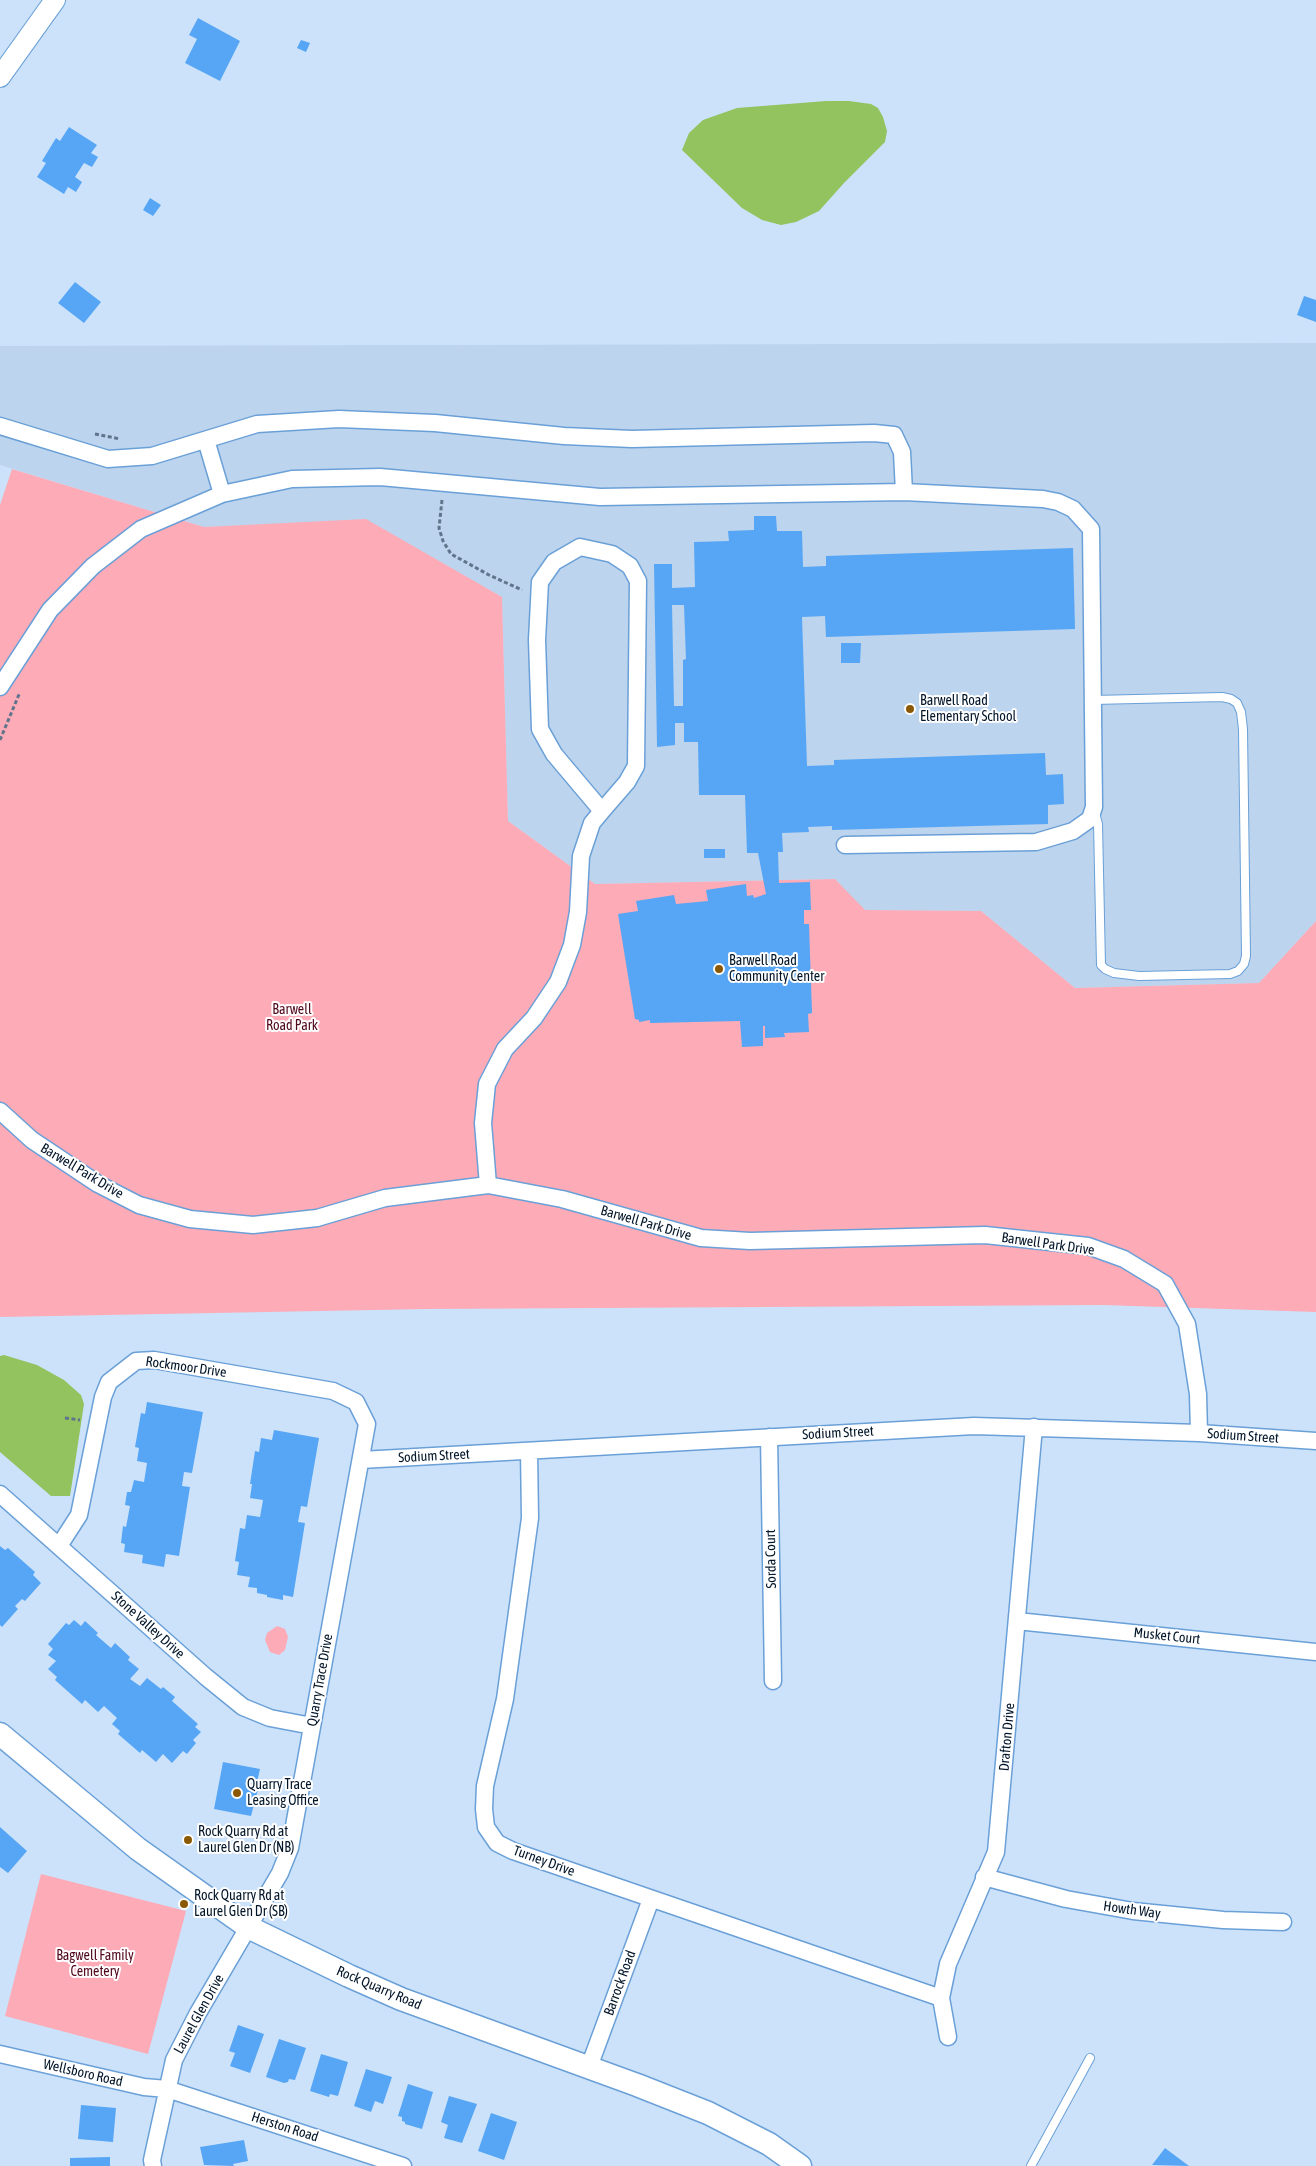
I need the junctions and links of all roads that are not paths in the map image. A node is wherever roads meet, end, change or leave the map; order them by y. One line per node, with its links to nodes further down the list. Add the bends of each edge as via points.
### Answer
1 (55, 0): 2 (street)
2 (0, 77)
3 (0, 426): 4 (street, via 108,459 152,456)
4 (206, 440): 5 (street, via 257,424 339,419 632,439 874,433 894,435 902,452); 6 (street)
5 (904, 492): 6 (street, via 600,497 380,477 292,479); 8 (street, via 1043,499 1058,502 1082,517 1091,529)
6 (222, 494): 7 (street, via 141,529 93,566 50,610)
7 (0, 687)
8 (1092, 700): 9 (street); 9 (lane, via 1222,697 1237,703 1243,729 1246,956 1238,971 1230,974 1139,976 1114,973 1101,965 1098,824)
9 (1094, 807): 11 (street, via 1090,819 1073,831 1036,842)
10 (602, 811): 10 (street, via 636,766 638,582 630,566 612,554 580,547 554,562 540,582 537,640 540,729 554,754); 13 (street, via 592,823 581,856 578,912 572,945 558,982 534,1018 505,1049 487,1084 483,1123)
11 (845, 845)
12 (0, 1111): 13 (street, Barwell Park Drive, via 32,1140 98,1184 139,1205 190,1220 253,1225 317,1218 385,1198)
13 (488, 1185): 16 (street, Barwell Park Drive, via 562,1199 701,1238 750,1241 985,1235 1088,1246 1124,1259 1165,1284 1187,1324 1198,1394)
14 (367, 1424): 20 (street, Quarry Trace Drive); 22 (street, Rockmoor Drive, via 356,1402 333,1392 154,1360 136,1361 109,1382 103,1397 79,1515)
15 (1034, 1427): 16 (street, Sodium Street); 17 (street, Sodium Street, via 974,1426); 23 (street, Drafton Drive)
16 (1199, 1433): 18 (street, Sodium Street)
17 (769, 1437): 19 (street, Sodium Street); 25 (street, Sorda Court)
18 (1316, 1442)
19 (529, 1451): 20 (street, Sodium Street); 29 (street, Turney Drive, via 530,1518 505,1700 485,1786 486,1827 497,1843 513,1851)
20 (361, 1460): 26 (street, Quarry Trace Drive)
21 (0, 1494): 22 (street, Stone Valley Drive)
22 (60, 1546): 26 (street, Stone Valley Drive, via 243,1707 270,1718)
23 (1017, 1621): 24 (street, Musket Court); 28 (street, Drafton Drive, via 996,1852)
24 (1316, 1652)
25 (773, 1681)
26 (312, 1726): 31 (street, Quarry Trace Drive, via 290,1848 280,1873)
27 (0, 1734): 31 (main road, Rock Quarry Road, via 138,1849)
28 (984, 1877): 30 (street, Howth Way, via 1066,1899 1133,1911); 32 (street, Drafton Drive, via 948,1964)
29 (651, 1899): 32 (street, Turney Drive); 36 (street, Barrock Road)
30 (1283, 1922)
31 (248, 1927): 36 (main road, Rock Quarry Road, via 401,1999); 37 (street, Laurel Glen Drive, via 174,2060)
32 (941, 1998): 33 (street, Drafton Drive)
33 (948, 2037)
34 (0, 2054): 37 (street, Wellsboro Road, via 144,2087)
35 (1090, 2058): 41 (lane)
36 (589, 2067): 40 (main road, Rock Quarry Road, via 708,2113 769,2144)
37 (167, 2089): 38 (street, Laurel Glen Drive); 39 (street, Herston Road)
38 (153, 2166)
39 (403, 2166)
40 (800, 2166)
41 (1031, 2166)

